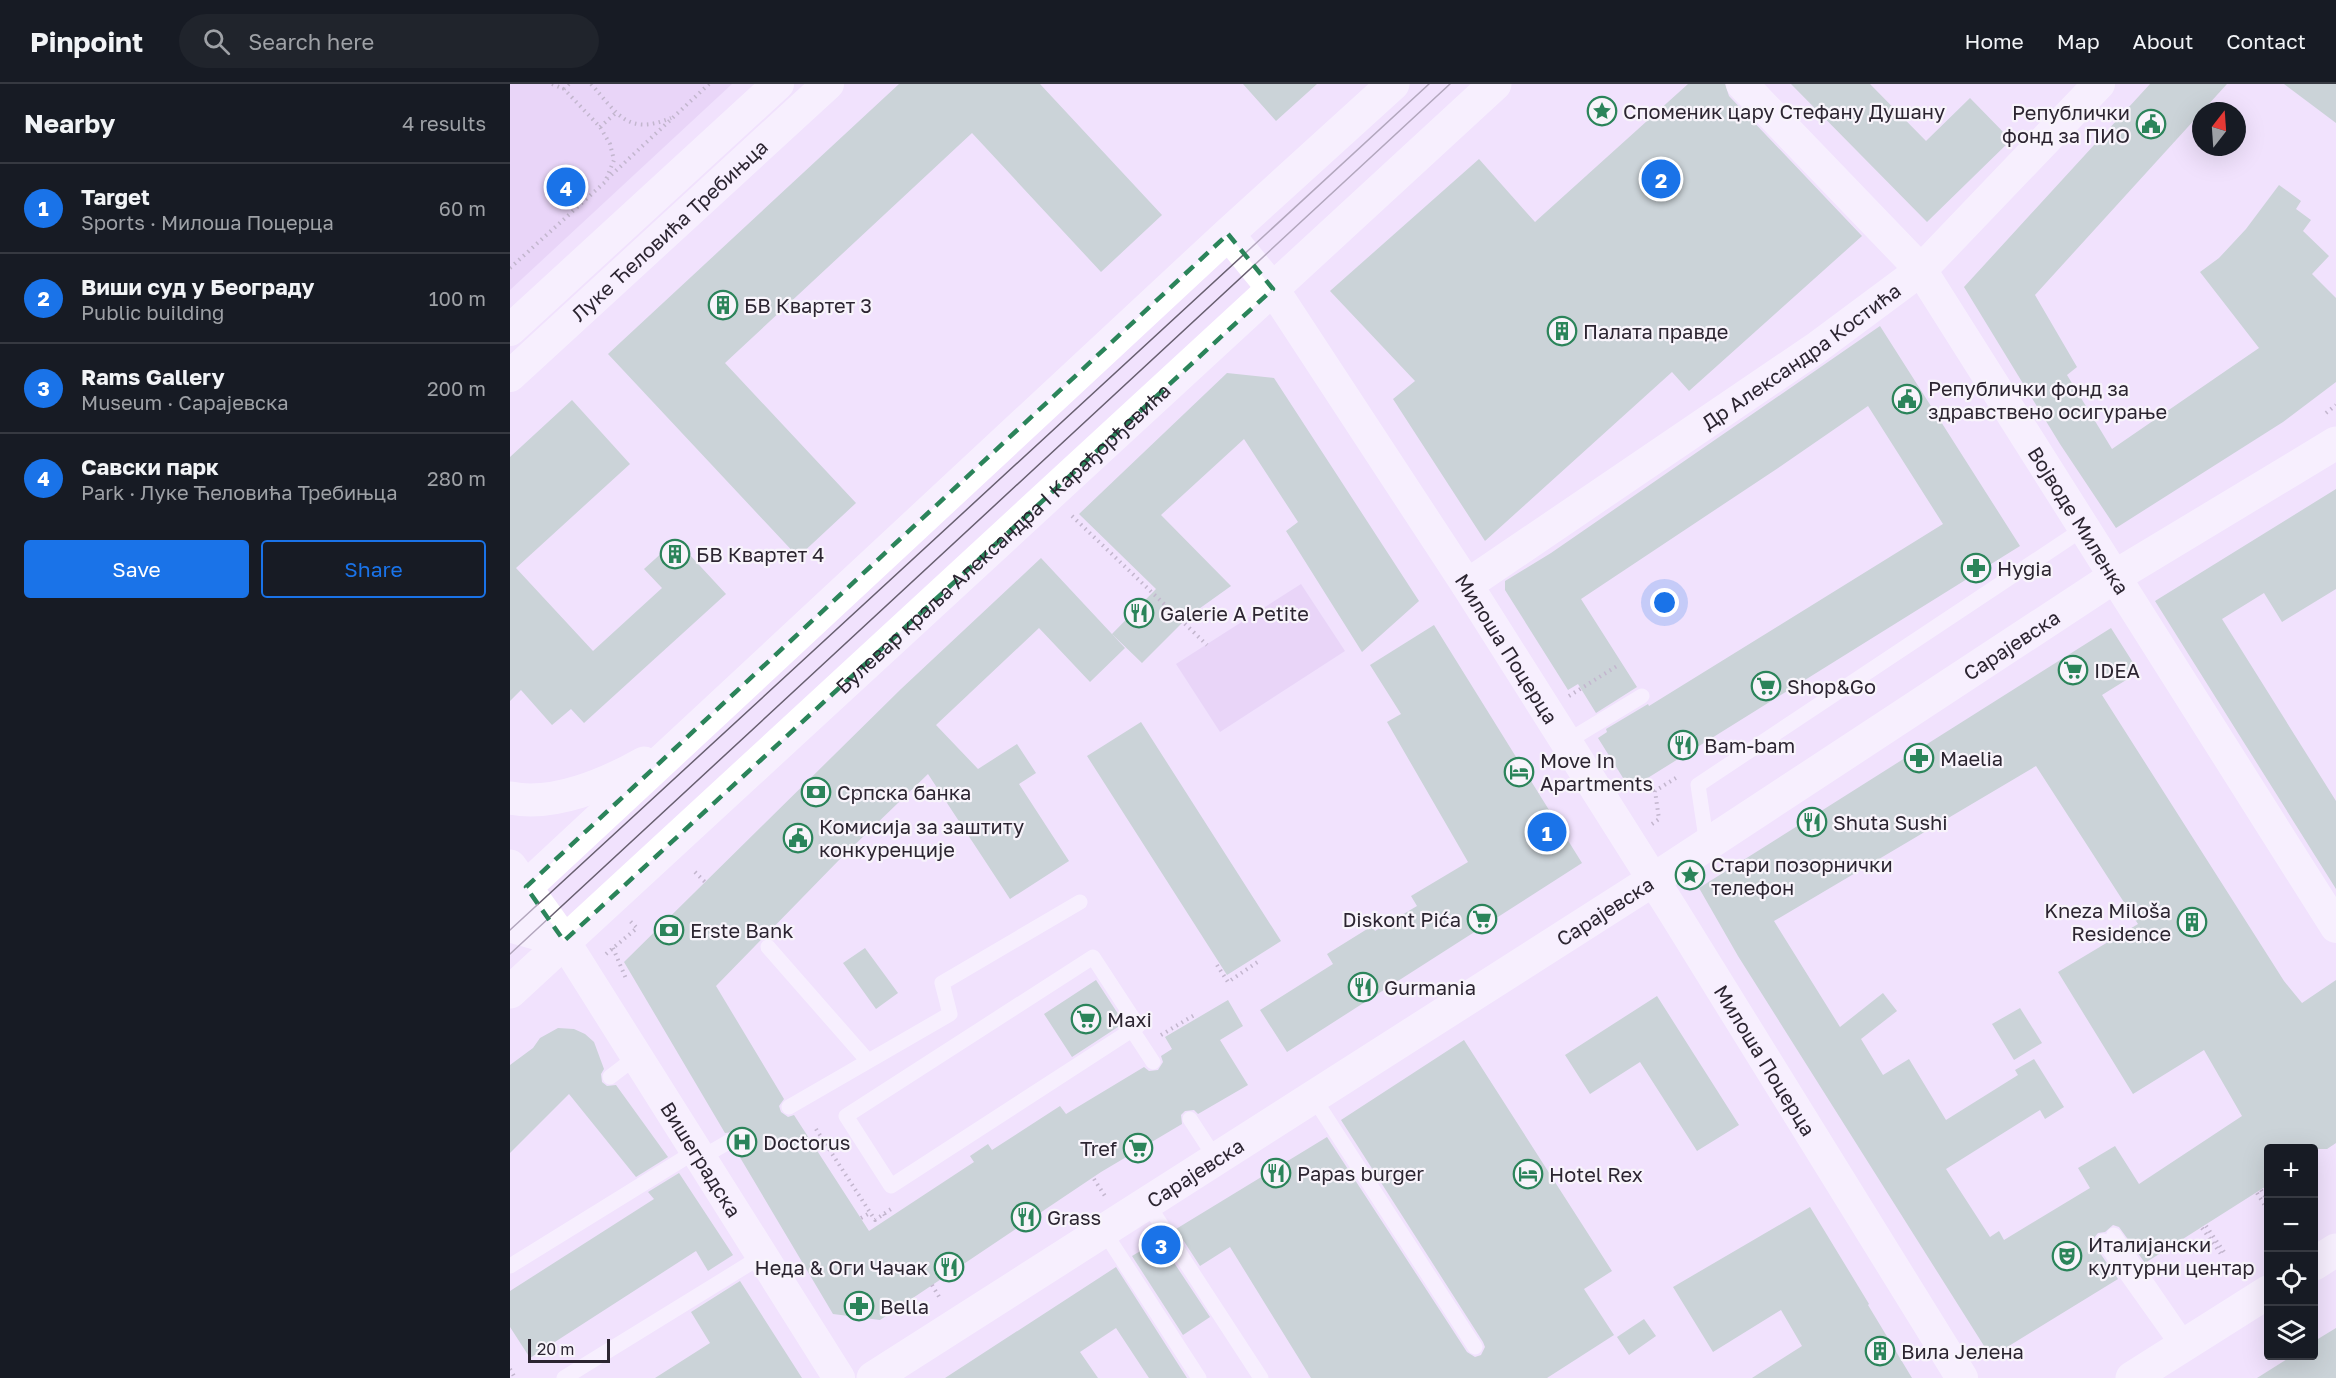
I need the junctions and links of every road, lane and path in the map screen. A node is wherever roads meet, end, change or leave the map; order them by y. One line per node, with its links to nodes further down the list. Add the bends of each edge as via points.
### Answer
1 (552, 84): 11 (path)
2 (569, 84): 11 (path)
3 (591, 84): 12 (path)
4 (709, 84): 13 (path)
5 (778, 84): 20 (street, Луке Ћеловића Требињца)
6 (828, 84): 21 (street, Луке Ћеловића Требињца)
7 (1393, 84): 16 (main road)
8 (1495, 84): 19 (main road, Булевар краља Александра I Карађорђевића)
9 (1742, 84): 18 (street, Војводе Миленка)
10 (2099, 84): 18 (street, Др Александра Костића)
11 (564, 89): 14 (path)
12 (616, 112): 13 (path, via 634,124 646,126); 14 (path)
13 (675, 117): 15 (path)
14 (600, 127): 15 (path, via 614,160)
15 (605, 182): 17 (path)
16 (1228, 234): 19 (street, Милоша Поцерца); 31 (main road)
17 (510, 268)
18 (1921, 270): 24 (street, Војводе Миленка); 26 (street, Др Александра Костића, via 1822,355 1610,497)
19 (1273, 289): 26 (street, Милоша Поцерца); 43 (main road, Булевар краља Александра I Карађорђевића)
20 (510, 330)
21 (510, 375)
22 (2336, 443): 25 (main road, Сарајевска)
23 (1071, 515): 27 (path)
24 (2083, 528): 25 (street, Војводе Миленка); 34 (lane, via 1698,784)
25 (2114, 578): 34 (main road, Сарајевска); 42 (street, Војводе Миленка)
26 (1467, 585): 32 (street, Милоша Поцерца)
27 (1207, 645)
28 (1617, 666): 30 (path)
29 (1642, 696): 32 (lane)
30 (1563, 699)
31 (685, 740): 33 (main road, via 605,782 540,801); 38 (main road)
32 (1566, 742): 36 (street, Милоша Поцерца)
33 (510, 798)
34 (1707, 845): 36 (main road, Сарајевска)
35 (695, 872): 37 (path)
36 (1653, 880): 56 (main road, Сарајевска); 91 (street, Милоша Поцерца)
37 (705, 882)
38 (515, 885): 43 (main road)
39 (1080, 902): 52 (lane, via 942,983 950,1014)
40 (627, 918): 45 (path, via 637,928)
41 (510, 926): 43 (main road)
42 (2336, 927)
43 (564, 941): 48 (main road, Булевар краља Александра I Карађорђевића); 60 (street, Вишеградска)
44 (768, 947): 52 (lane)
45 (605, 955)
46 (1259, 961): 47 (path, via 1228,982)
47 (1217, 966)
48 (510, 992)
49 (1196, 1014): 50 (path)
50 (1173, 1028)
51 (1129, 1032): 51 (lane, via 1138,1026 1093,957 846,1116 891,1186); 54 (lane)
52 (868, 1061): 57 (lane)
53 (627, 1064): 55 (lane)
54 (1149, 1064)
55 (610, 1077)
56 (1313, 1097): 61 (main road, Сарајевска); 83 (lane)
57 (789, 1107)
58 (1186, 1121): 61 (lane)
59 (730, 1141): 60 (lane)
60 (698, 1155): 76 (street, Вишеградска); 78 (lane)
61 (1212, 1161): 66 (main road, Сарајевска)
62 (1094, 1179): 63 (path)
63 (1105, 1196)
64 (2265, 1198): 65 (path, via 2259,1192)
65 (2264, 1202)
66 (1147, 1203): 72 (main road, Сарајевска); 90 (lane)
67 (870, 1213): 69 (path)
68 (884, 1214): 70 (path)
69 (861, 1218)
70 (887, 1219)
71 (2204, 1227): 75 (path)
72 (1103, 1230): 88 (main road, Сарајевска); 89 (lane)
73 (2109, 1238): 82 (lane)
74 (2336, 1250): 77 (main road)
75 (2223, 1253)
76 (762, 1256): 86 (lane); 87 (street, Вишеградска)
77 (2318, 1261)
78 (510, 1266)
79 (932, 1286): 81 (path)
80 (2264, 1295): 82 (main road)
81 (942, 1300)
82 (2184, 1345): 92 (main road)
83 (1475, 1347)
84 (510, 1369): 85 (path)
85 (516, 1378)
86 (564, 1378)
87 (839, 1378)
88 (873, 1378)
89 (1199, 1378)
90 (1261, 1378)
91 (1962, 1378)
92 (2132, 1378)

